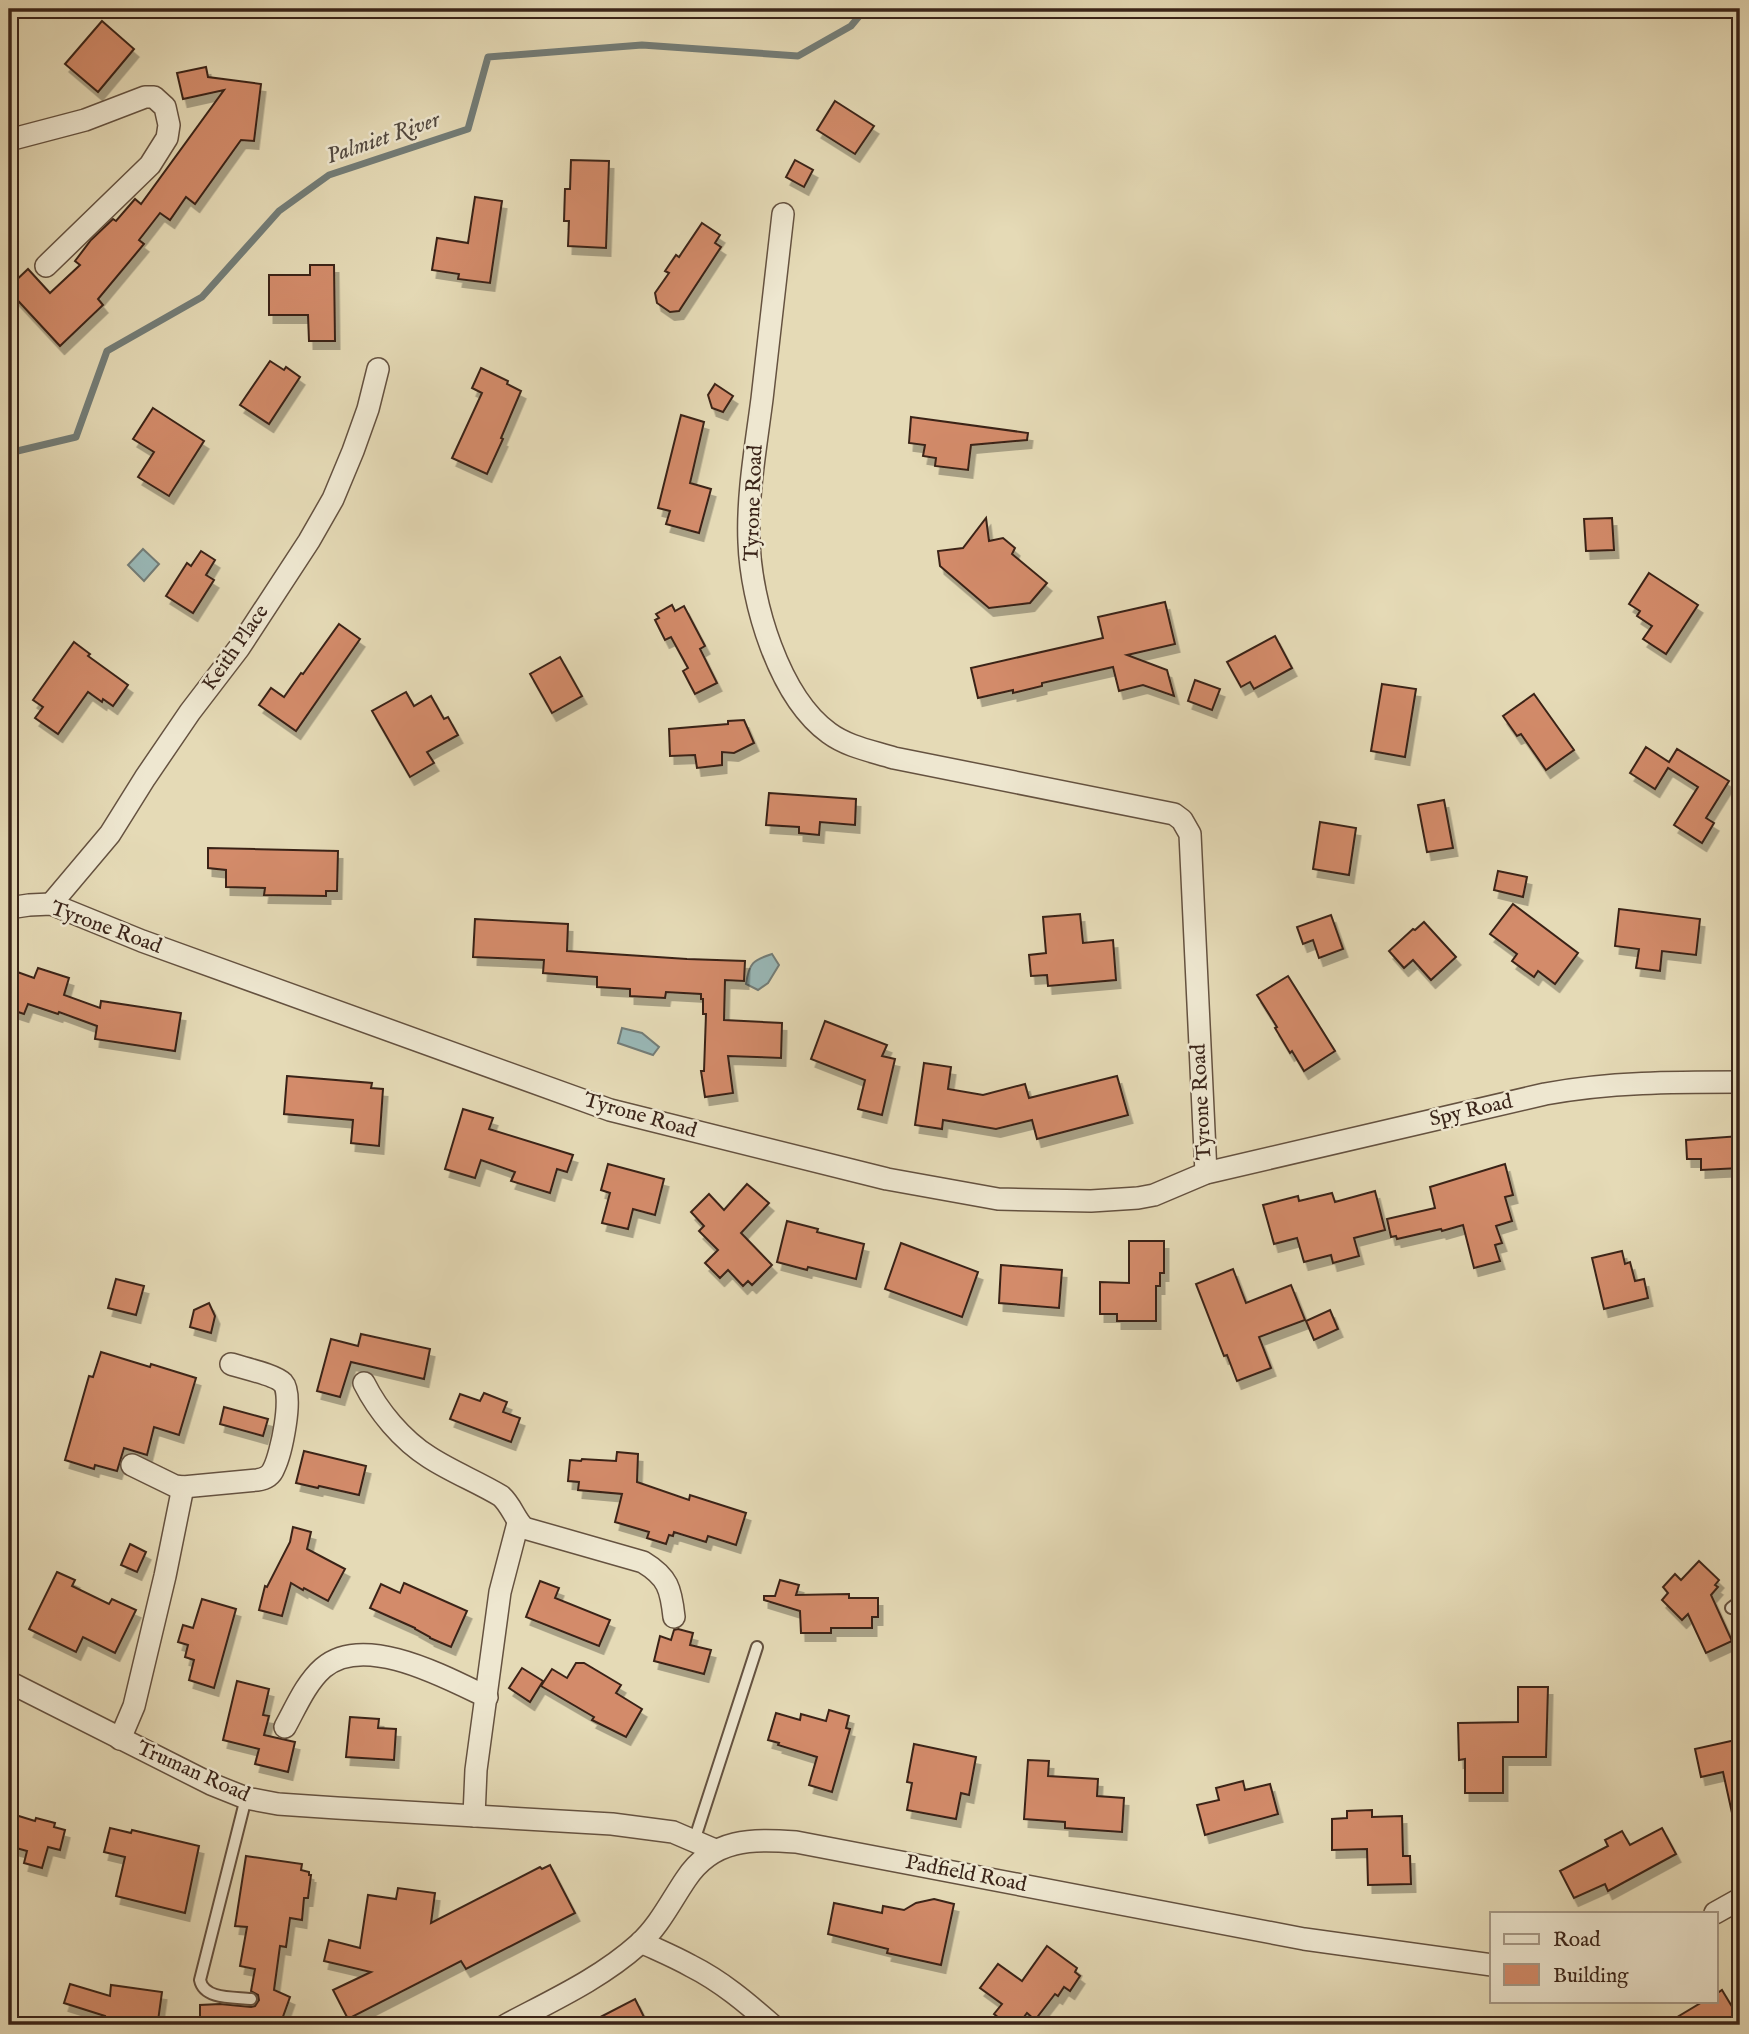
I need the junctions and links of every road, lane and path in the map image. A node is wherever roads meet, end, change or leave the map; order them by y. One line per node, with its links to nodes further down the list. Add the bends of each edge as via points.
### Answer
1 (9, 140): 3 (street, via 85,120 145,97 160,100 168,114 167,138 150,165)
2 (783, 214): 8 (street, Tyrone Road, via 751,480 748,541 752,577 779,668 809,716 849,745 1174,814 1182,820 1190,834)
3 (46, 266)
4 (378, 369): 5 (street, Keith Place, via 334,499 309,541 110,834)
5 (51, 904): 6 (street, Tyrone Road); 8 (street, Tyrone Road, via 610,1110 887,1179 998,1199 1091,1201 1154,1195)
6 (9, 908)
7 (1740, 1082): 8 (street, Spy Road, via 1575,1088)
8 (1206, 1172)
9 (231, 1364): 12 (street, via 281,1380 288,1391 274,1469 265,1479)
10 (364, 1383): 13 (street, via 380,1410 408,1440 426,1456 502,1496)
11 (132, 1465): 12 (street)
12 (183, 1487): 19 (street, via 134,1706)
13 (519, 1523): 14 (street, via 532,1532 643,1562 668,1584); 17 (street, via 500,1592)
14 (674, 1617)
15 (757, 1647): 22 (lane)
16 (9, 1682): 19 (street, Truman Road)
17 (487, 1697): 18 (street, via 427,1669 352,1655 336,1659 316,1675); 21 (street)
18 (285, 1727)
19 (120, 1739): 20 (street, Truman Road)
20 (246, 1798): 21 (street, Truman Road, via 325,1808); 28 (lane, via 200,1980 208,1993)
21 (474, 1816): 22 (street, Truman Road, via 612,1824 673,1832)
22 (694, 1841): 23 (street, Truman Road)
23 (715, 1850): 26 (street, Padfield Road, via 686,1878); 27 (street, Padfield Road, via 741,1842 796,1842 1304,1939)
24 (1740, 1899): 25 (street)
25 (1717, 1912)
26 (641, 1942): 29 (street, Padfield Road, via 593,1978); 30 (street, via 729,1989)
27 (1490, 1965)
28 (251, 1998)
29 (506, 2025)
30 (772, 2025)

